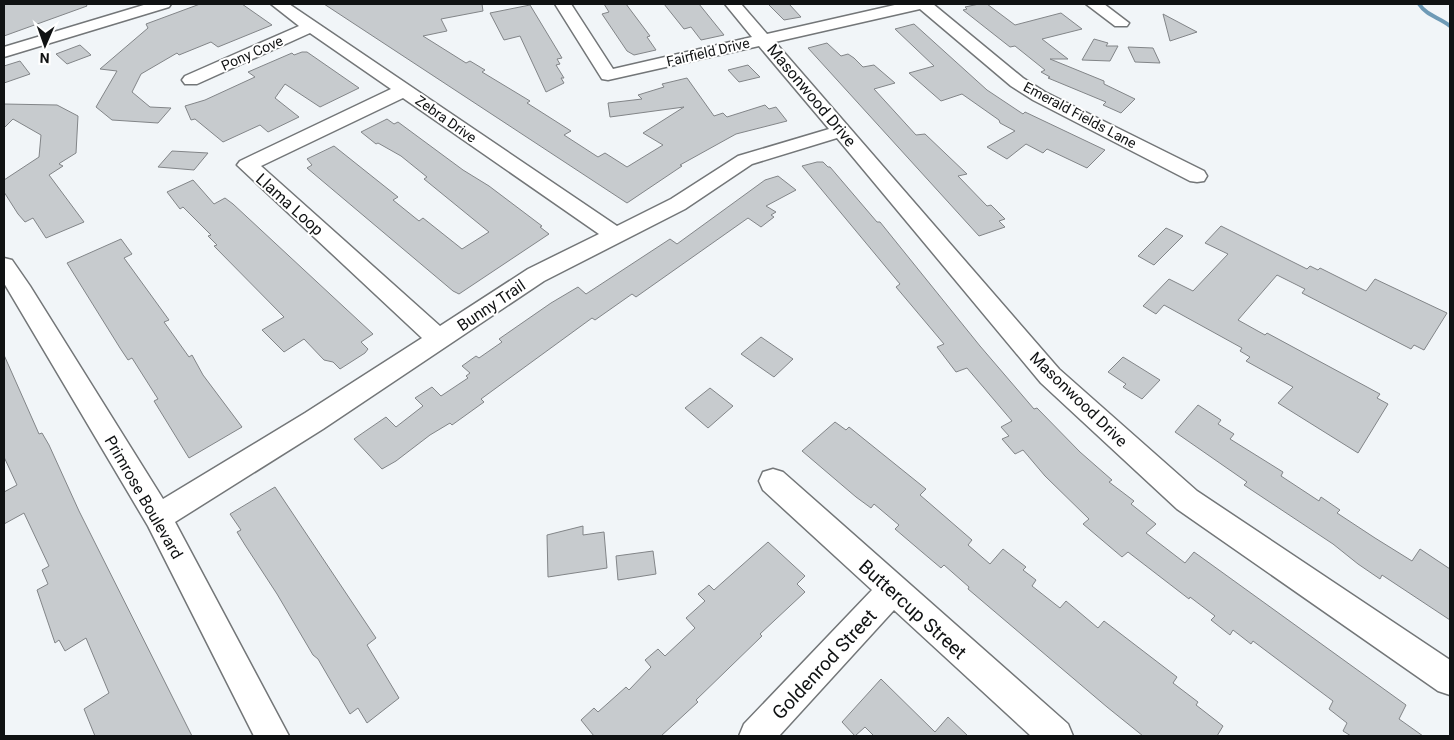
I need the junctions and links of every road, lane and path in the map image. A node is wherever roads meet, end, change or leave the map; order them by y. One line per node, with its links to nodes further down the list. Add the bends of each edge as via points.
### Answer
1 (163, 4): 11 (street)
2 (279, 4): 9 (street, Zebra Drive)
3 (563, 4): 10 (street, Fairfield Drive, via 608,75)
4 (733, 4): 10 (street, Masonwood Drive)
5 (919, 4): 10 (street, Fairfield Drive)
6 (924, 4): 15 (street, Emerald Fields Lane, via 1017,82 1039,96)
7 (1094, 4): 8 (street)
8 (1121, 23)
9 (312, 26): 12 (street, Pony Cove); 13 (street, Zebra Drive)
10 (764, 40): 14 (street, Masonwood Drive)
11 (4, 52)
12 (191, 80)
13 (404, 90): 16 (street, Zebra Drive); 19 (street, Llama Loop, via 247,165)
14 (842, 131): 16 (street, Bunny Trail, via 745,160 678,204); 23 (street, Masonwood Drive, via 1050,376 1179,493)
15 (1197, 176)
16 (614, 234): 19 (street, Bunny Trail, via 536,275)
17 (4, 266): 18 (street, Primrose Boulevard)
18 (13, 296): 21 (street, Primrose Boulevard)
19 (439, 339): 21 (street, Bunny Trail)
20 (773, 481): 22 (street, Buttercup Street)
21 (158, 517): 24 (street, Primrose Boulevard)
22 (892, 591): 25 (street, Goldenrod Street); 26 (street, Buttercup Street)
23 (1450, 679)
24 (272, 736)
25 (756, 736)
26 (1056, 736)

